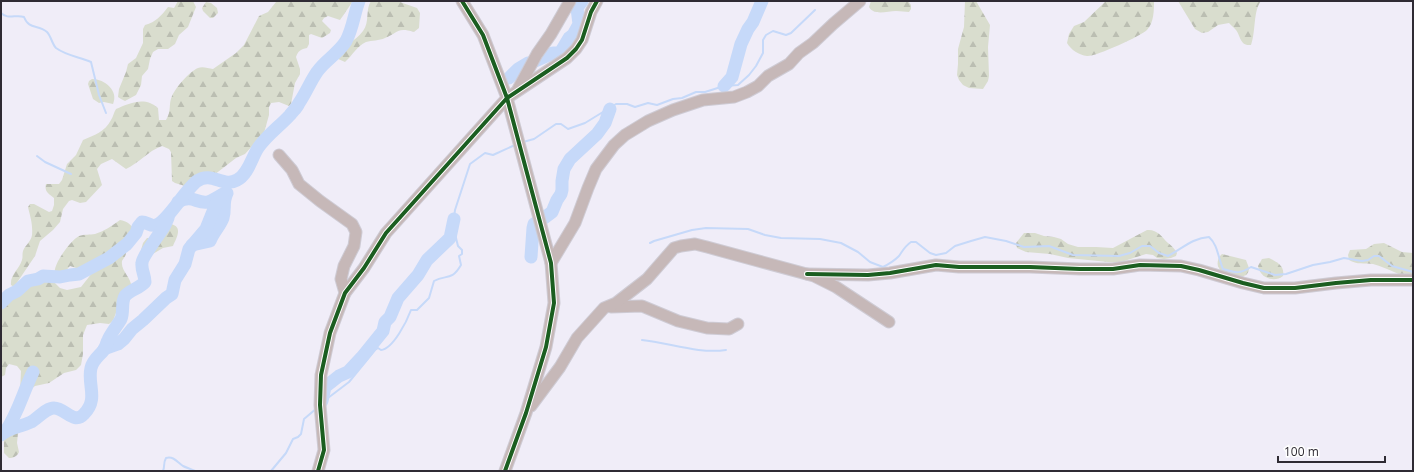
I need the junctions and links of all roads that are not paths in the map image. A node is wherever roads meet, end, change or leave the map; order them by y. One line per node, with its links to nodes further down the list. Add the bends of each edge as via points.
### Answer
1 (462, 1): 6 (street, via 484,35)
2 (570, 1): 5 (street, via 536,54)
3 (597, 1): 5 (street, via 576,49 567,58)
4 (860, 1): 8 (street, via 813,43 798,52 789,64 768,76 758,86 734,97 703,100 673,110 625,135 596,169 575,223)
5 (517, 91): 6 (street)
6 (507, 98): 8 (street); 11 (street, via 386,233)
7 (279, 155): 11 (street, via 292,170 299,184 352,224 356,232 354,246 341,279)
8 (551, 263): 15 (street, via 554,303 546,347)
9 (807, 274): 10 (street, via 868,275 936,265 1080,269 1113,269 1140,265 1181,266 1264,288 1295,288 1371,280); 12 (street, via 695,244 681,246 674,248 647,279 616,303); 13 (street, via 836,287)
10 (1413, 280)
11 (345, 293): 16 (street, via 330,333 321,376 320,405 324,450)
12 (604, 308): 14 (street, via 642,306 678,321 707,328 729,329); 15 (street, via 577,338 560,367)
13 (889, 322)
14 (738, 324)
15 (526, 413): 17 (street)
16 (318, 471)
17 (505, 471)

